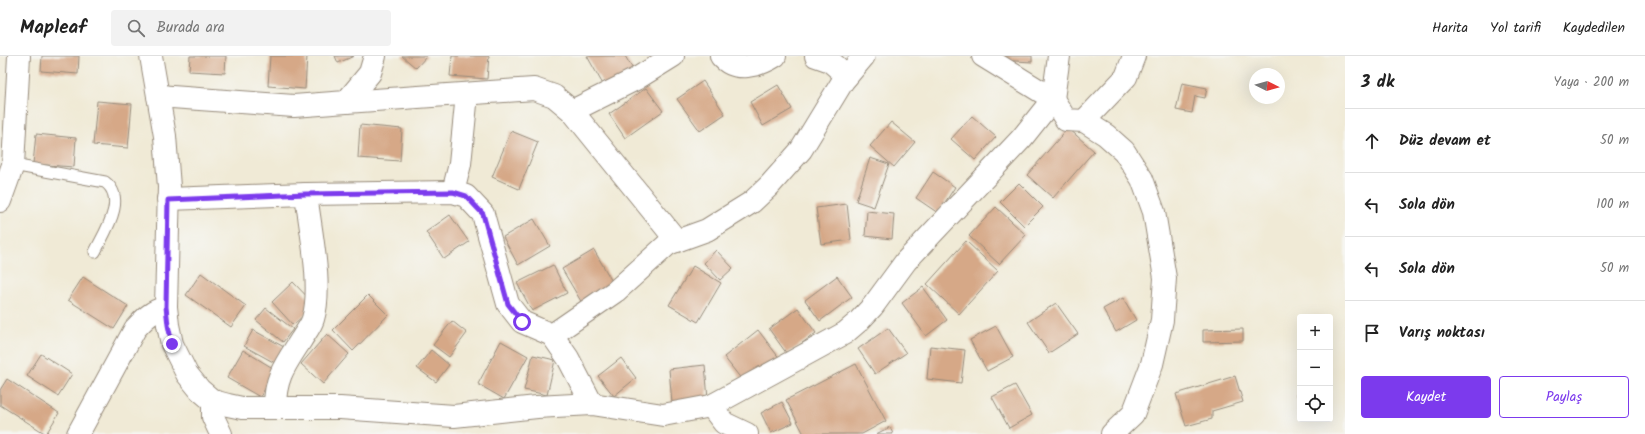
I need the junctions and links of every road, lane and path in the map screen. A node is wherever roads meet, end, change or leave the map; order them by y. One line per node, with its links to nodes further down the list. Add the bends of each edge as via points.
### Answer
1 (18, 56): 19 (street)
2 (151, 56): 14 (street)
3 (375, 56): 16 (street, via 370,74)
4 (674, 56): 17 (street)
5 (721, 56): 6 (street, via 726,62 747,68 764,63)
6 (775, 56)
7 (816, 56): 12 (street, via 830,61)
8 (864, 56): 12 (street)
9 (983, 56): 15 (street)
10 (1059, 56): 15 (street)
11 (1134, 56): 18 (street, via 1126,77)
12 (847, 76): 24 (street, via 801,150 770,186 752,202 707,230)
13 (467, 94): 16 (street); 17 (street, via 534,89 554,96); 20 (street, via 460,164)
14 (158, 96): 16 (street, via 294,106); 22 (street, via 165,136)
15 (1053, 99): 18 (street, via 1066,120); 30 (street, via 1022,138 906,261 859,321 845,333)
16 (346, 102)
17 (572, 111): 24 (street)
18 (1084, 121): 35 (street, via 1124,151 1142,179 1154,212 1165,278 1162,320 1152,364 1133,414)
19 (6, 163): 23 (street); 25 (lane, via 105,182 109,185 115,195 112,214)
20 (453, 192): 21 (street); 27 (street, via 466,196 483,214 508,304 522,322)
21 (306, 194): 22 (street); 31 (street, via 317,287 316,307 312,321 282,370 275,389)
22 (168, 200): 26 (street)
23 (0, 201)
24 (677, 241): 27 (street, via 668,244 616,291)
25 (95, 252)
26 (166, 307): 28 (street, via 168,325 178,358 200,390); 32 (street, via 146,316 135,328)
27 (552, 335): 29 (street, via 568,358)
28 (213, 401): 31 (street, via 242,408); 33 (street, via 213,417)
29 (592, 404): 30 (street, via 663,415); 31 (street, via 537,406 454,416 340,408)
30 (711, 406): 34 (street, via 724,423)
31 (275, 407)
32 (83, 431)
33 (220, 434)
34 (747, 434)
35 (1112, 434)

